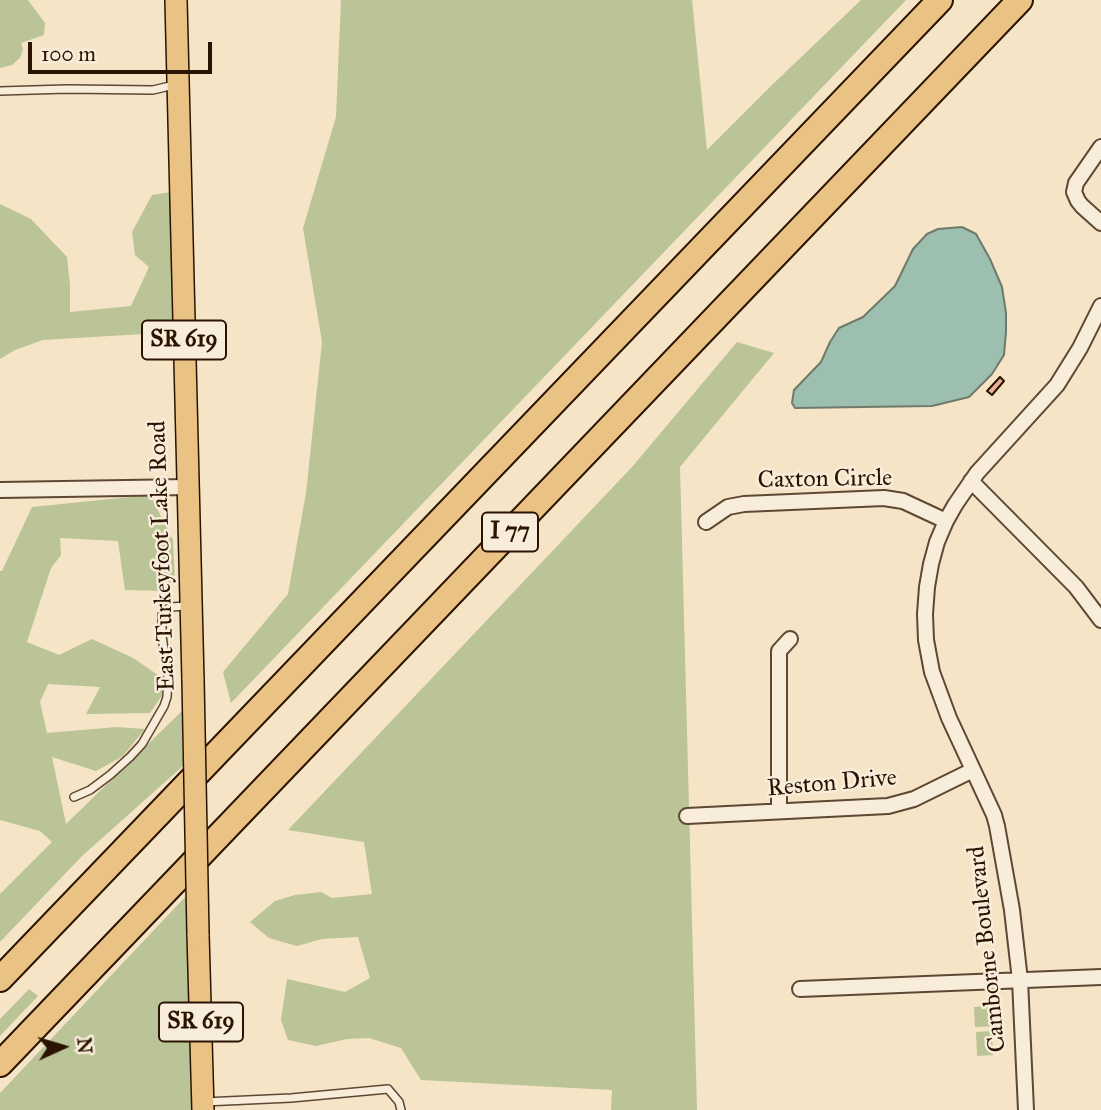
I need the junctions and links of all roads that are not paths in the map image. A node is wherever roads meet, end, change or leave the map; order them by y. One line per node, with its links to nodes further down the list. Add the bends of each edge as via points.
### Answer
1 (176, 0): 4 (main road, East Turkeyfoot Lake Road / SR 619)
2 (940, 0): 23 (highway, I 77)
3 (1020, 0): 26 (highway, I 77)
4 (178, 84): 5 (lane, via 153,90); 11 (main road, East Turkeyfoot Lake Road / SR 619)
5 (0, 91)
6 (1101, 147): 7 (street, via 1074,188 1078,201)
7 (1101, 223)
8 (1101, 306): 9 (street, Camborne Boulevard)
9 (1097, 324): 10 (street, Camborne Boulevard, via 1058,385)
10 (971, 481): 13 (street, Camborne Boulevard); 16 (street, via 1076,587)
11 (188, 487): 12 (street); 15 (main road, East Turkeyfoot Lake Road / SR 619)
12 (0, 490)
13 (946, 521): 14 (street, Caxton Circle, via 903,501 884,498 744,504 728,507); 18 (street, Camborne Boulevard, via 931,564 926,640 937,688)
14 (706, 522)
15 (192, 606): 19 (lane, via 170,607 162,615 167,697 142,744 110,775); 27 (main road, East Turkeyfoot Lake Road / SR 619, bridge)
16 (1101, 620)
17 (790, 639): 20 (street, via 779,651)
18 (973, 770): 20 (street, Reston Drive, via 914,799 888,806); 24 (street, Camborne Boulevard, via 997,826)
19 (74, 797)
20 (779, 811): 21 (street, Reston Drive)
21 (687, 816)
22 (1101, 977): 24 (street)
23 (0, 979)
24 (1020, 980): 25 (street); 29 (street, Camborne Boulevard)
25 (800, 989)
26 (0, 1065)
27 (203, 1106): 28 (lane, via 388,1089)
28 (401, 1110)
29 (1026, 1110)

